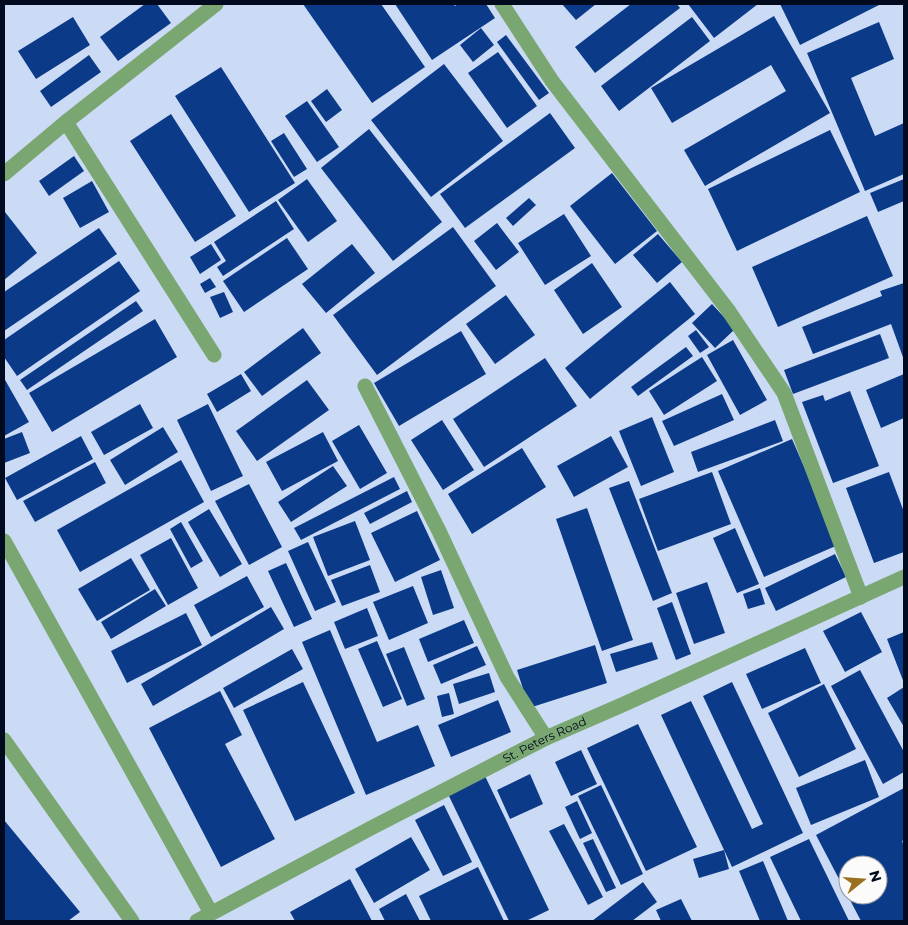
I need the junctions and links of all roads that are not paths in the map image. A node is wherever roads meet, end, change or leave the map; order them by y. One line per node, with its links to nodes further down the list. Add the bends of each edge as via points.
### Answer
1 (216, 4): 3 (street)
2 (502, 4): 9 (street, via 552,81 728,310 784,393)
3 (66, 122): 4 (street); 5 (street)
4 (4, 174)
5 (214, 355)
6 (365, 386): 10 (street, via 439,531 507,677)
7 (4, 541): 12 (street)
8 (904, 578): 9 (street, St. Peters Road)
9 (861, 597): 10 (street, St. Peters Road)
10 (546, 738): 12 (street, St. Peters Road)
11 (4, 740): 13 (street)
12 (211, 913): 14 (street, St. Peters Road)
13 (132, 921)
14 (196, 921)

